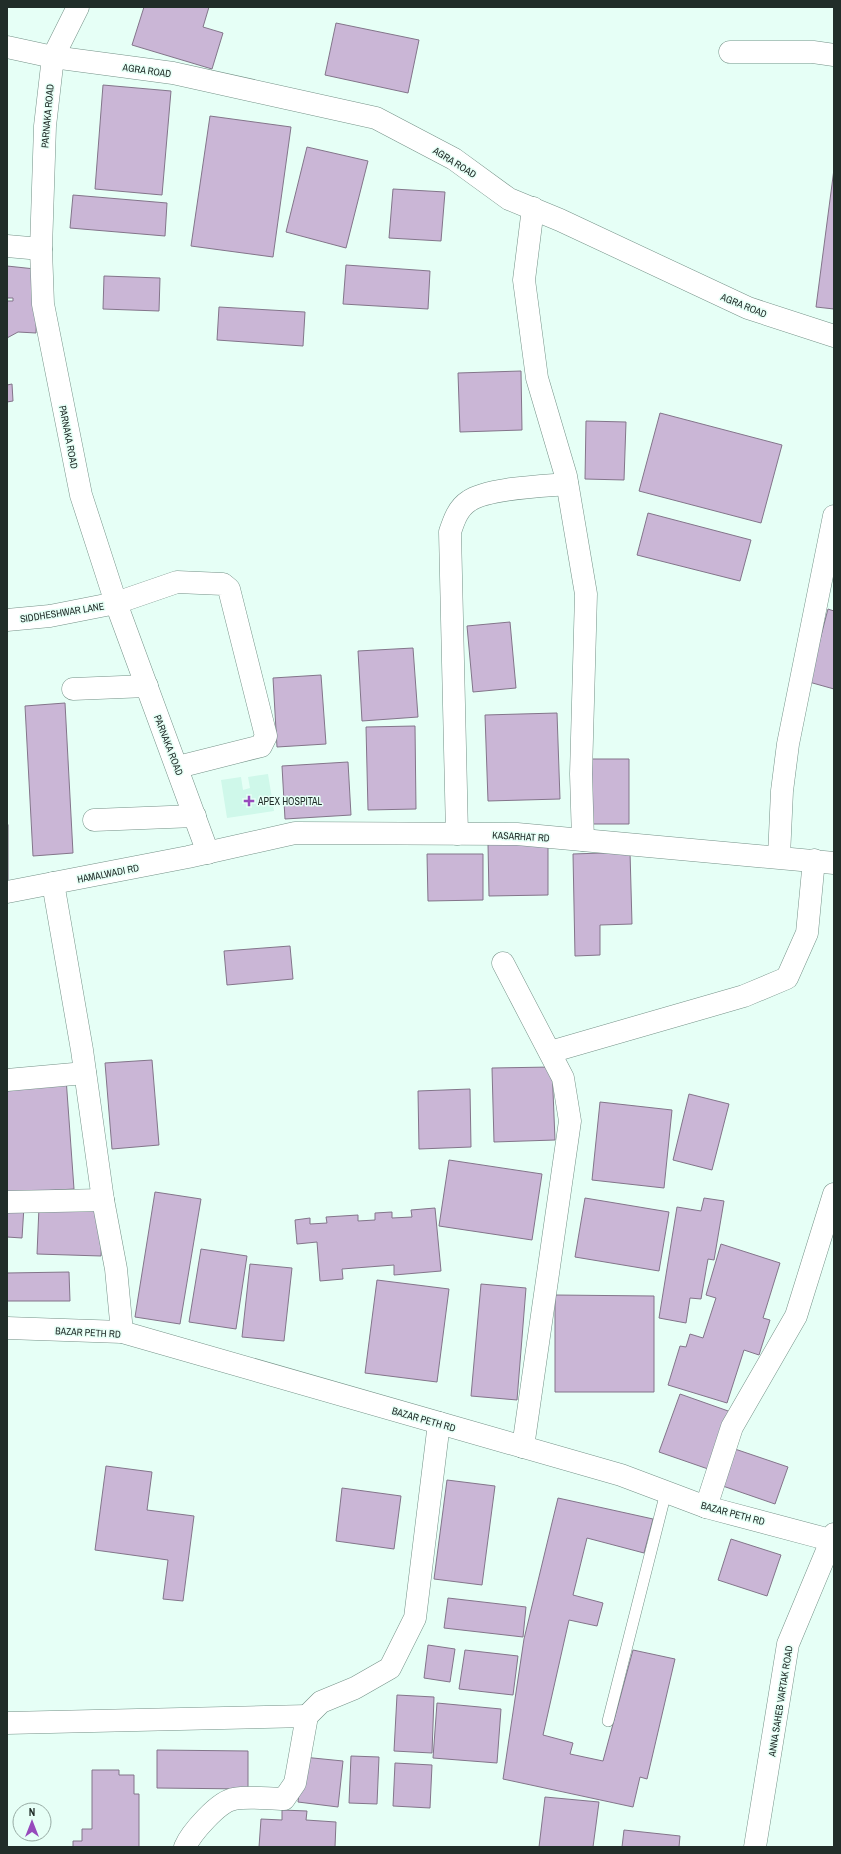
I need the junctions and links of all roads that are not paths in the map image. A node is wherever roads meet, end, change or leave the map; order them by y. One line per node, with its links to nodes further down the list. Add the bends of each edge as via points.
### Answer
1 (78, 7): 5 (street, PARNAKA ROAD)
2 (7, 47): 5 (street, AGRA ROAD)
3 (730, 52): 4 (street, via 813,52)
4 (834, 55)
5 (53, 57): 6 (street, AGRA ROAD, via 173,73 376,118 454,159 509,199); 8 (street, PARNAKA ROAD, via 45,126)
6 (533, 208): 9 (street, AGRA ROAD, via 748,308); 10 (street, via 524,280 537,378)
7 (7, 246): 8 (street)
8 (41, 249): 12 (street, PARNAKA ROAD, via 43,304 81,496)
9 (834, 336)
10 (566, 480): 19 (street, via 484,494 469,501 457,514 450,532); 20 (street, via 586,594 581,774)
11 (834, 516): 22 (street, via 788,744 782,791)
12 (116, 603): 13 (street, SIDDHESHWAR LANE, via 50,616); 14 (street, PARNAKA ROAD); 16 (street, SIDDHESHWAR LANE, via 177,582 223,584 229,589 266,736 261,746)
13 (7, 620)
14 (147, 686): 15 (street); 16 (street, PARNAKA ROAD)
15 (73, 689)
16 (178, 767): 17 (street, PARNAKA ROAD)
17 (195, 816): 18 (street); 21 (street, PARNAKA ROAD)
18 (94, 820)
19 (457, 834): 20 (street, KASARHAT RD, via 517,834); 21 (street, KASARHAT RD, via 295,833)
20 (583, 840): 22 (street, KASARHAT RD)
21 (208, 853): 24 (street, HAMALWADI RD)
22 (779, 856): 23 (street, KASARHAT RD)
23 (824, 861): 27 (street, via 807,933 786,978 744,996)
24 (53, 883): 25 (street, HAMALWADI RD); 28 (street)
25 (7, 892)
26 (503, 964): 27 (street)
27 (550, 1052): 36 (street, via 563,1078 570,1121)
28 (85, 1073): 29 (street); 31 (street)
29 (7, 1080)
30 (834, 1194): 38 (street, via 796,1316 732,1427)
31 (104, 1200): 32 (street); 34 (street, via 116,1269)
32 (7, 1202)
33 (7, 1328): 34 (street, BAZAR PETH RD)
34 (122, 1332): 35 (street, BAZAR PETH RD)
35 (439, 1423): 36 (street, BAZAR PETH RD); 40 (street, via 415,1618 390,1668 355,1688 321,1702)
36 (523, 1448): 37 (street, BAZAR PETH RD, via 621,1475)
37 (666, 1492): 38 (street, BAZAR PETH RD); 41 (lane)
38 (706, 1507): 39 (street, BAZAR PETH RD)
39 (833, 1538): 44 (street, ANNA SAHEB VARTAK ROAD, via 788,1644)
40 (307, 1716): 42 (street); 43 (street, via 295,1783 284,1799 233,1799 209,1816 188,1838)
41 (608, 1721)
42 (7, 1723)
43 (185, 1847)
44 (755, 1847)

